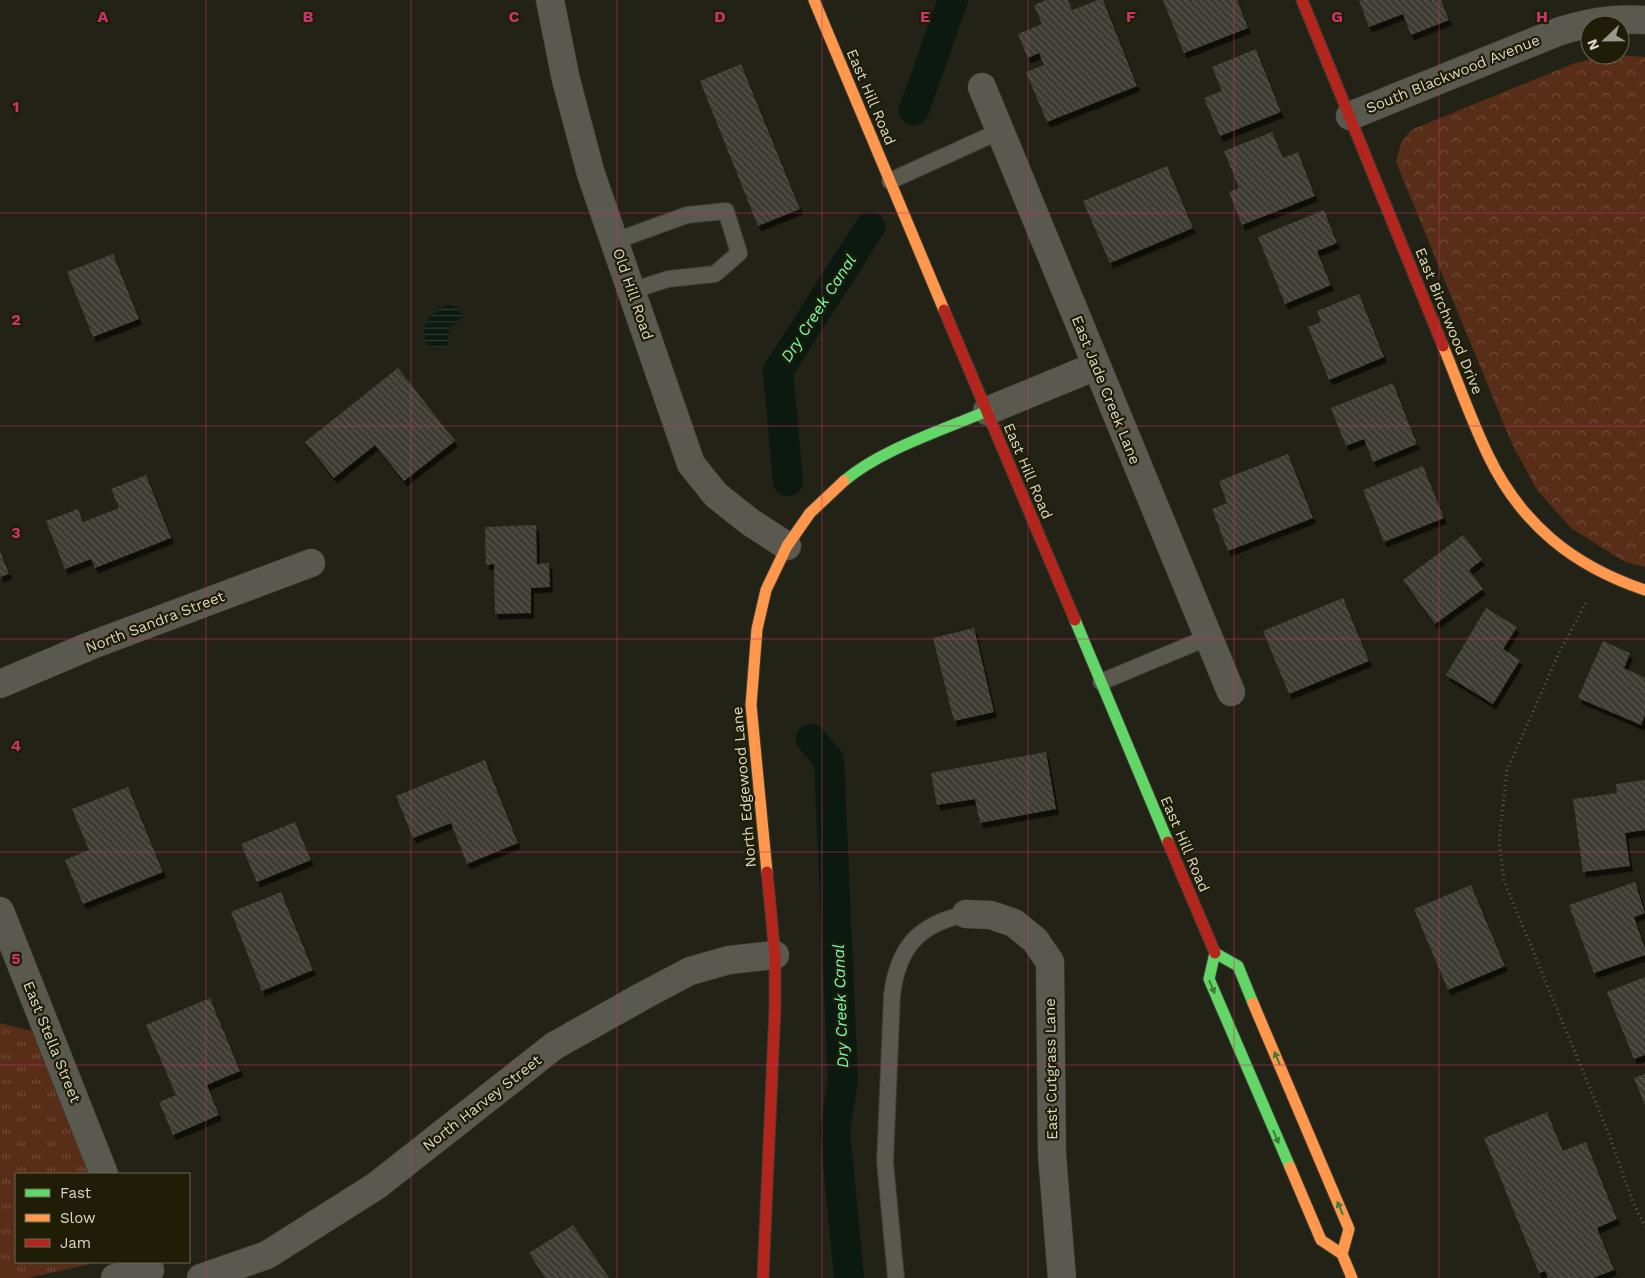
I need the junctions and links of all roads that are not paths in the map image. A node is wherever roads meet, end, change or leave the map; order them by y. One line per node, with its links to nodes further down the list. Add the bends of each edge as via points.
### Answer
1 (550, 0): 9 (street, Old Hill Road, via 566,80)
2 (814, 0): 8 (street, East Hill Road)
3 (1302, 0): 6 (street, East Birchwood Drive)
4 (1645, 20): 6 (street, South Blackwood Avenue, via 1592,22 1560,31)
5 (982, 87): 7 (street, East Jade Creek Lane)
6 (1350, 116): 15 (street, East Birchwood Drive, via 1487,454 1502,483 1521,509 1569,554 1597,571)
7 (1000, 131): 8 (lane); 11 (street, East Jade Creek Lane)
8 (890, 181): 12 (street, East Hill Road)
9 (615, 241): 10 (street, Old Hill Road); 10 (lane, via 687,216 726,212 739,252 716,274 668,279)
10 (632, 291): 13 (street, Old Hill Road, via 691,464 716,495)
11 (1096, 366): 12 (street); 16 (street, East Jade Creek Lane)
12 (987, 412): 13 (street, North Edgewood Lane, via 883,455 856,471 810,513); 17 (street, East Hill Road)
13 (787, 546): 23 (street, North Edgewood Lane, via 766,590 756,629 751,706)
14 (311, 563): 18 (street, North Sandra Street, via 92,645)
15 (1645, 590)
16 (1209, 637): 17 (lane); 19 (street, East Jade Creek Lane)
17 (1101, 682): 22 (street, East Hill Road)
18 (0, 684)
19 (1232, 692)
20 (0, 911): 24 (street, East Stella Street)
21 (966, 914): 30 (lane, via 946,918 929,927 902,956 895,975 885,1162); 31 (street, East Cutgrass Lane, via 991,915 1014,923 1035,940 1050,962 1052,1155)
22 (1215, 953): 25 (street, one-way to 25, via 1209,979 1321,1240); 25 (street, one-way to 22, via 1349,1229 1238,966)
23 (775, 955): 28 (street, North Harvey Street, via 729,960 690,971 641,997 554,1046 368,1191 268,1255); 29 (street, North Edgewood Lane)
24 (104, 1173)
25 (1342, 1254): 32 (street)
26 (154, 1270): 27 (street)
27 (115, 1278)
28 (201, 1278)
29 (763, 1278)
30 (896, 1278)
31 (1062, 1278)
32 (1352, 1278)

